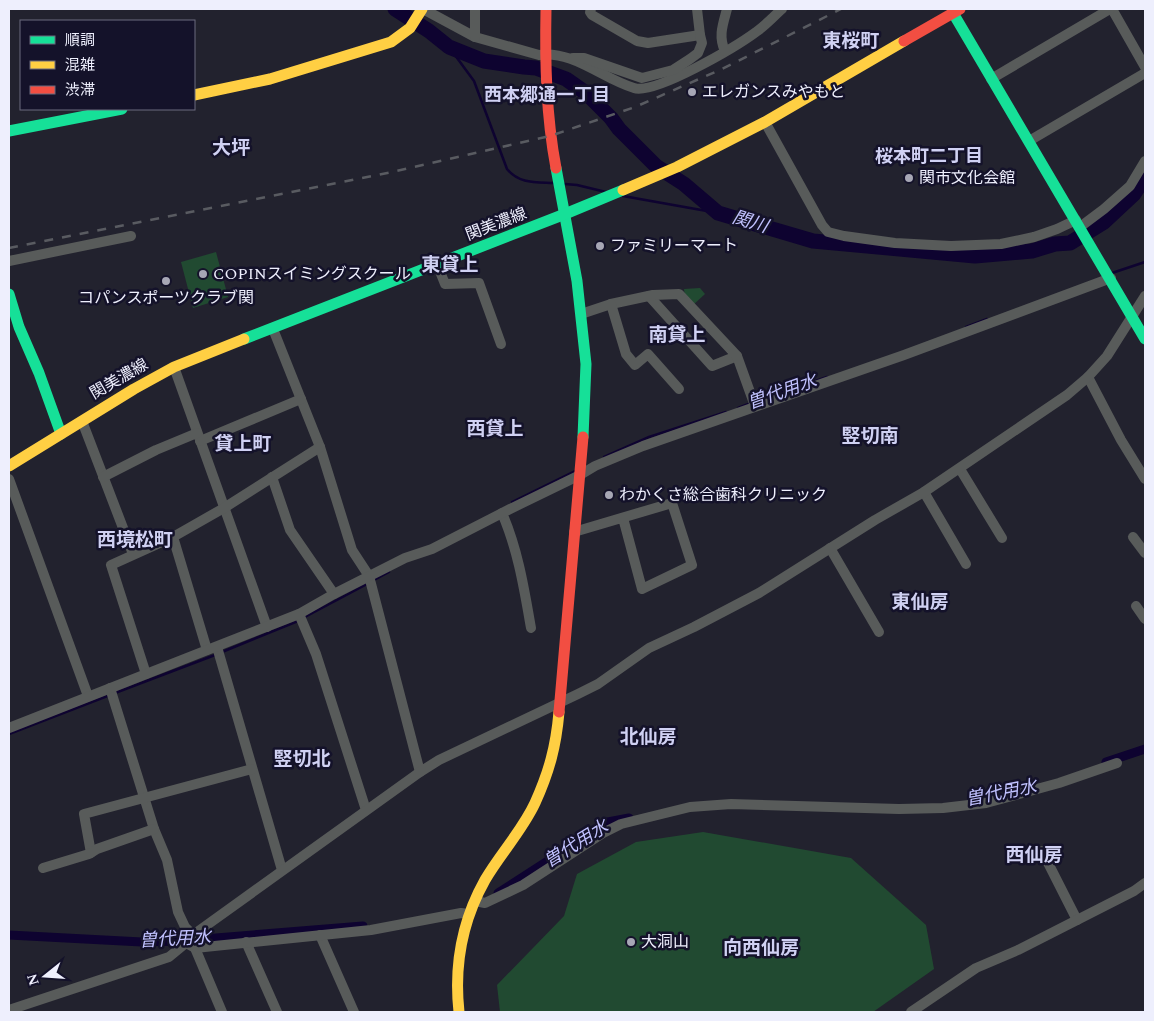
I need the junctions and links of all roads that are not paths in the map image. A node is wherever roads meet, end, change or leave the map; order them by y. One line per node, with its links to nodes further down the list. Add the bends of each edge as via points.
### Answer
1 (475, 9): 11 (street)
2 (546, 9): 13 (street)
3 (591, 9): 10 (street, via 592,15 637,41 648,43)
4 (697, 9): 10 (street)
5 (727, 9): 12 (street, via 720,34)
6 (782, 9): 12 (street, via 757,31)
7 (1111, 9): 15 (street); 17 (street)
8 (423, 11): 11 (street); 18 (street, via 406,33 391,42 270,79)
9 (957, 11): 17 (street); 20 (street, 関美濃線)
10 (700, 35): 14 (street, via 702,43 690,59 673,70 642,78 584,58)
11 (475, 37): 13 (street)
12 (725, 51): 14 (street, via 659,85 636,89)
13 (545, 54): 14 (street); 24 (street, via 550,136)
14 (568, 57)
15 (1145, 67)
16 (1145, 73): 22 (street)
17 (991, 79): 22 (street)
18 (195, 94)
19 (117, 110): 21 (street)
20 (765, 122): 24 (street, 関美濃線, via 678,168); 25 (street, via 828,232 895,243 951,246 1001,244)
21 (9, 131)
22 (1029, 141): 25 (street)
23 (1145, 160): 25 (street, via 1130,186)
24 (565, 214): 28 (street, 関美濃線); 34 (street)
25 (1078, 223): 29 (street)
26 (131, 236): 27 (street)
27 (9, 261)
28 (437, 264): 37 (street, 関美濃線); 39 (street, via 445,284 478,283)
29 (1111, 278): 35 (street); 45 (street)
30 (9, 294): 36 (street)
31 (649, 296): 33 (street); 40 (street, via 679,294); 40 (street, via 712,366)
32 (1145, 296): 35 (street)
33 (611, 304): 34 (street); 43 (street, via 626,354 635,365 648,354)
34 (582, 314): 52 (street, via 586,364)
35 (1133, 317): 38 (street); 42 (street, via 1107,356)
36 (14, 328): 47 (street, via 39,373)
37 (273, 329): 41 (street, 関美濃線); 44 (street)
38 (1145, 339)
39 (501, 344)
40 (737, 356): 45 (street)
41 (174, 367): 46 (street, 関美濃線); 48 (street)
42 (1088, 377): 51 (street); 56 (street)
43 (679, 388)
44 (301, 399): 48 (street); 49 (street)
45 (755, 406): 52 (street, via 643,446)
46 (82, 421): 47 (street, 関美濃線); 53 (street)
47 (61, 434): 50 (street, 関美濃線)
48 (199, 437): 53 (street, via 156,450); 58 (street)
49 (320, 447): 54 (street); 69 (street, via 352,550)
50 (9, 466)
51 (960, 469): 57 (street); 64 (street)
52 (580, 475): 59 (street); 61 (street)
53 (103, 477): 67 (street)
54 (272, 477): 58 (street); 70 (street, via 290,530)
55 (9, 479): 80 (street)
56 (1145, 479)
57 (924, 492): 65 (street); 68 (street)
58 (224, 508): 63 (street); 74 (street)
59 (502, 513): 69 (street, via 432,549); 75 (street, via 520,565)
60 (623, 518): 60 (street, via 672,503 692,565 642,589); 61 (street)
61 (574, 532): 81 (street)
62 (1133, 537): 66 (street)
63 (173, 538): 67 (street); 77 (street)
64 (1002, 538)
65 (830, 548): 76 (street); 81 (street, via 759,593 649,648 598,684)
66 (1145, 553)
67 (133, 554): 78 (street, via 111,565)
68 (966, 564)
69 (369, 576): 70 (street); 85 (street)
70 (334, 594): 72 (street)
71 (1136, 606): 73 (street)
72 (299, 614): 74 (street); 87 (street, via 316,654)
73 (1145, 619)
74 (267, 627): 77 (street)
75 (531, 628)
76 (879, 632)
77 (212, 649): 78 (street); 84 (street)
78 (146, 674): 79 (street)
79 (110, 688): 80 (street); 86 (street)
80 (88, 696): 82 (street)
81 (560, 702): 85 (street); 94 (street, via 556,744 534,805)
82 (9, 728)
83 (1117, 763): 94 (street, via 1010,798 952,807 899,810 731,804 690,807 621,824 524,885 485,903)
84 (252, 769): 86 (street); 92 (street)
85 (420, 772): 87 (street)
86 (144, 798): 88 (street); 90 (street, via 84,814)
87 (366, 810): 92 (street)
88 (154, 829): 90 (street); 98 (street, via 167,860 178,912)
89 (1042, 852): 96 (street)
90 (91, 853): 91 (street)
91 (43, 868)
92 (282, 870): 98 (street)
93 (1145, 883): 96 (street)
94 (475, 901): 95 (street)
95 (469, 914): 97 (street); 106 (street, via 460,946)
96 (1077, 920): 107 (street, via 976,968)
97 (320, 935): 99 (street); 105 (street)
98 (191, 942): 99 (street); 100 (street, via 169,957); 103 (street)
99 (246, 942): 104 (street)
100 (39, 1001): 101 (street); 102 (street)
101 (9, 1010)
102 (30, 1012)
103 (222, 1012)
104 (277, 1012)
105 (354, 1012)
106 (459, 1012)
107 (915, 1012)

